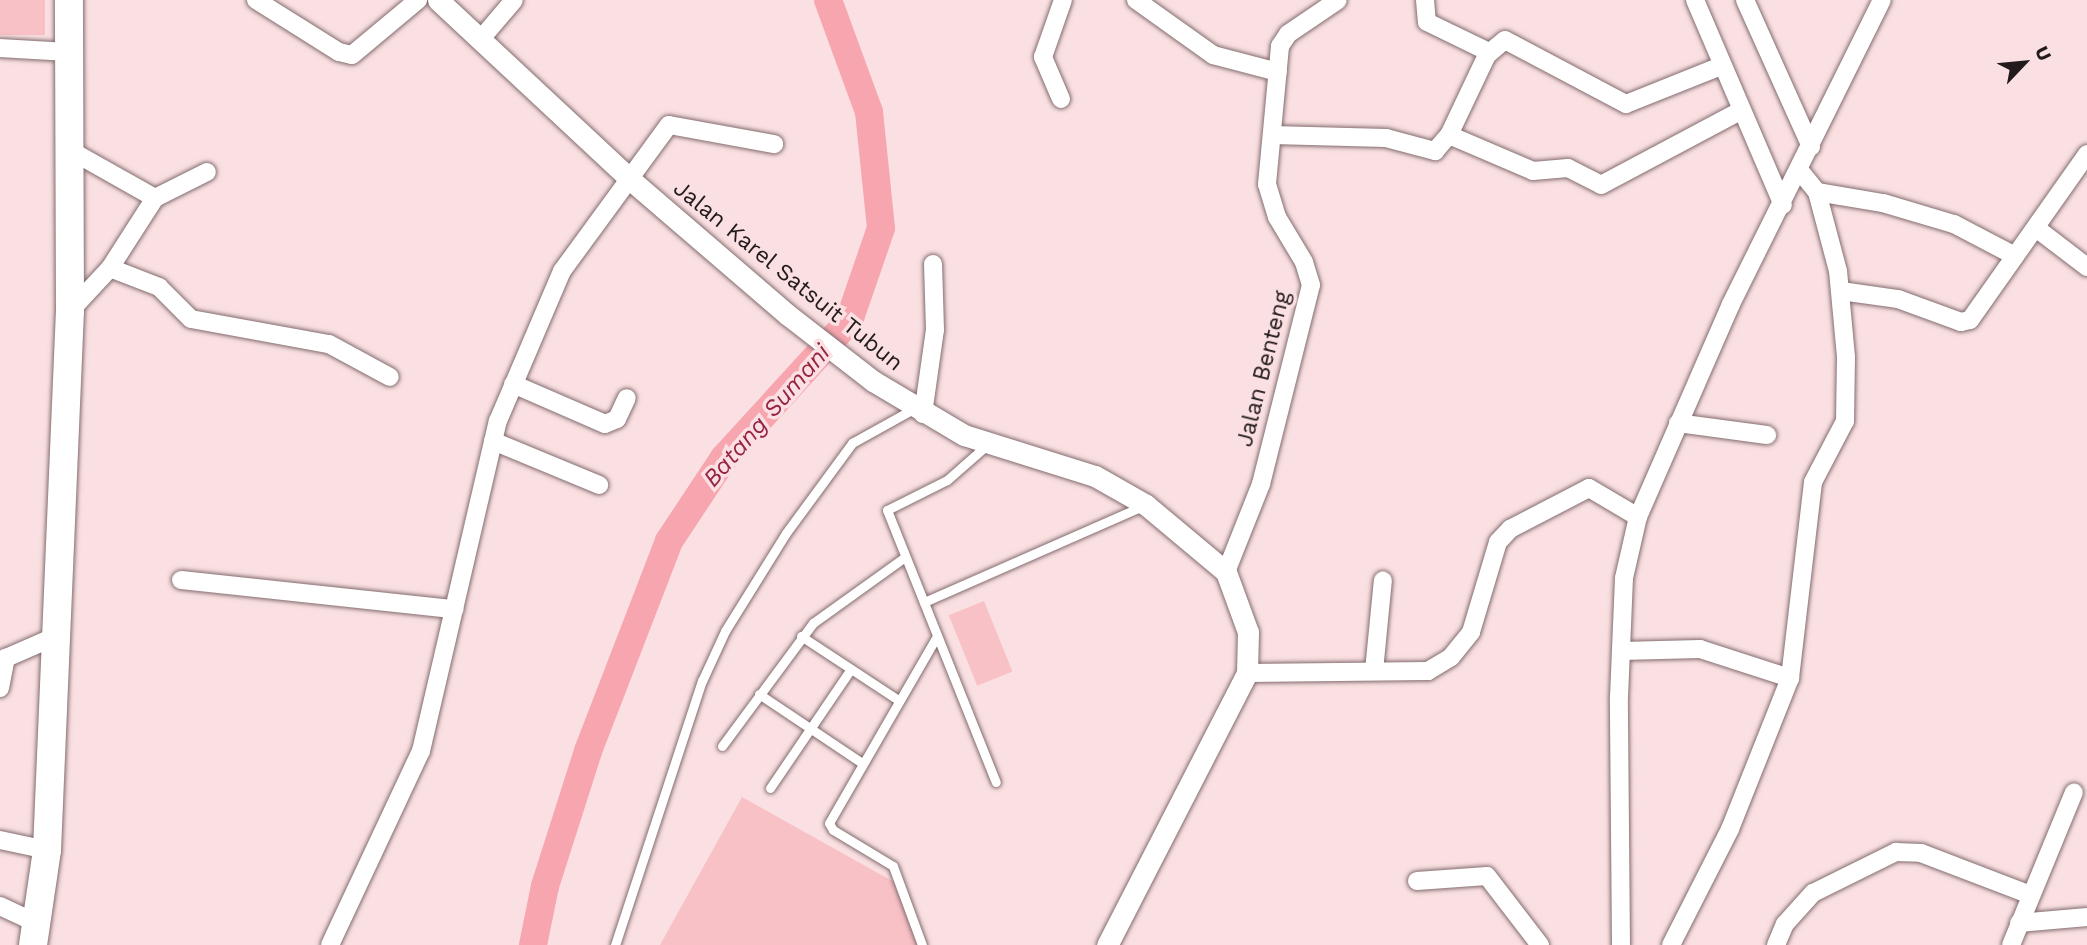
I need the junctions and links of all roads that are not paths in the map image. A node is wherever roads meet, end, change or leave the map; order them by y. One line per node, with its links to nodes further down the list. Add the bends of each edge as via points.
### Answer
1 (69, 0): 16 (highway)
2 (256, 0): 3 (street, via 339,52 352,55)
3 (418, 0)
4 (438, 0): 14 (street, Jalan Karel Satsuit Tubun)
5 (514, 0): 14 (street)
6 (1063, 0): 20 (street, via 1043,57)
7 (1136, 0): 13 (street)
8 (1338, 0): 19 (street, Jalan Benteng, via 1288,34 1280,46)
9 (1424, 0): 17 (street, via 1427,22)
10 (1695, 0): 18 (street)
11 (1745, 0): 25 (street)
12 (1882, 0): 25 (street)
13 (1165, 8): 19 (street, via 1213,55)
14 (480, 40): 30 (street, Jalan Karel Satsuit Tubun)
15 (0, 48): 16 (street)
16 (68, 52): 26 (highway)
17 (1489, 52): 18 (street, via 1508,40 1626,104); 23 (street)
18 (1721, 66): 21 (street)
19 (1278, 72): 22 (street, Jalan Benteng)
20 (1061, 99)
21 (1740, 111): 23 (street, via 1601,185 1568,168 1533,172); 33 (street)
22 (1272, 135): 23 (street, via 1386,138 1431,152); 53 (street, Jalan Benteng, via 1267,184 1277,217 1304,262 1311,285 1261,484)
23 (1449, 135)
24 (774, 144): 30 (street, via 673,123)
25 (1811, 147): 29 (street)
26 (68, 149): 32 (street); 40 (highway)
27 (2087, 154): 34 (street)
28 (207, 172): 32 (street)
29 (1800, 172): 31 (street); 33 (street)
30 (632, 181): 42 (street, via 562,271); 44 (street, Jalan Karel Satsuit Tubun, via 788,316)
31 (1817, 192): 35 (street, via 1883,203 1954,224); 39 (street)
32 (155, 198): 37 (street)
33 (1783, 205): 45 (street, via 1731,304)
34 (2035, 228): 35 (street); 38 (street)
35 (2015, 256): 39 (street, via 1966,322 1898,299)
36 (933, 264): 44 (street, via 936,330)
37 (110, 268): 40 (street); 41 (street, via 159,287 191,319 329,344)
38 (2087, 268)
39 (1841, 291): 65 (street, via 1845,421 1813,482)
40 (70, 311): 58 (highway)
41 (390, 377)
42 (513, 384): 43 (street, via 605,424 617,419); 47 (street)
43 (626, 398)
44 (918, 411): 48 (street, Jalan Karel Satsuit Tubun, via 964,435); 84 (lane, via 852,443 786,533 725,631 702,681)
45 (1678, 423): 46 (street); 51 (street)
46 (1767, 435)
47 (493, 441): 49 (street); 57 (street)
48 (992, 441): 50 (street, Jalan Karel Satsuit Tubun, via 1096,476); 52 (lane, via 938,486 888,507)
49 (599, 485)
50 (1146, 505): 53 (street, Jalan Karel Satsuit Tubun); 56 (lane)
51 (1638, 517): 61 (street, via 1624,578); 63 (street, via 1589,488 1510,529 1498,542 1474,626 1451,657 1428,671)
52 (905, 557): 56 (lane); 59 (lane, via 819,617)
53 (1226, 572): 64 (street, Jalan Karel Satsuit Tubun, via 1248,632)
54 (181, 580): 57 (street)
55 (1382, 580): 63 (street)
56 (923, 602): 60 (lane)
57 (454, 610): 83 (street, via 421,751)
58 (56, 636): 66 (street, via 6,659); 76 (highway)
59 (801, 636): 62 (lane); 67 (lane)
60 (937, 636): 68 (lane); 72 (lane)
61 (1621, 651): 65 (street, via 1700,649); 88 (street)
62 (851, 669): 68 (lane); 69 (lane)
63 (1374, 671): 64 (street)
64 (1247, 673): 86 (street, Jalan Karel Satsuit Tubun)
65 (1790, 678): 89 (street, via 1730,829)
66 (0, 688)
67 (759, 694): 69 (lane); 70 (lane)
68 (898, 701): 71 (lane)
69 (811, 728): 71 (lane); 73 (lane)
70 (722, 746)
71 (862, 763): 85 (lane, via 829,823 833,830 893,866)
72 (996, 782)
73 (770, 789)
74 (2074, 792): 78 (street)
75 (0, 840): 76 (street)
76 (47, 850): 82 (highway)
77 (1417, 881): 87 (street, via 1487,876)
78 (2028, 894): 81 (street); 90 (street, via 1922,853 1896,852 1813,893 1785,924)
79 (0, 906): 82 (street)
80 (2087, 917): 81 (street)
81 (2019, 923): 91 (street)
82 (33, 934)
83 (330, 945)
84 (615, 945)
85 (922, 945)
86 (1107, 945)
87 (1540, 945)
88 (1620, 945)
89 (1671, 945)
90 (1776, 945)
91 (2011, 945)

